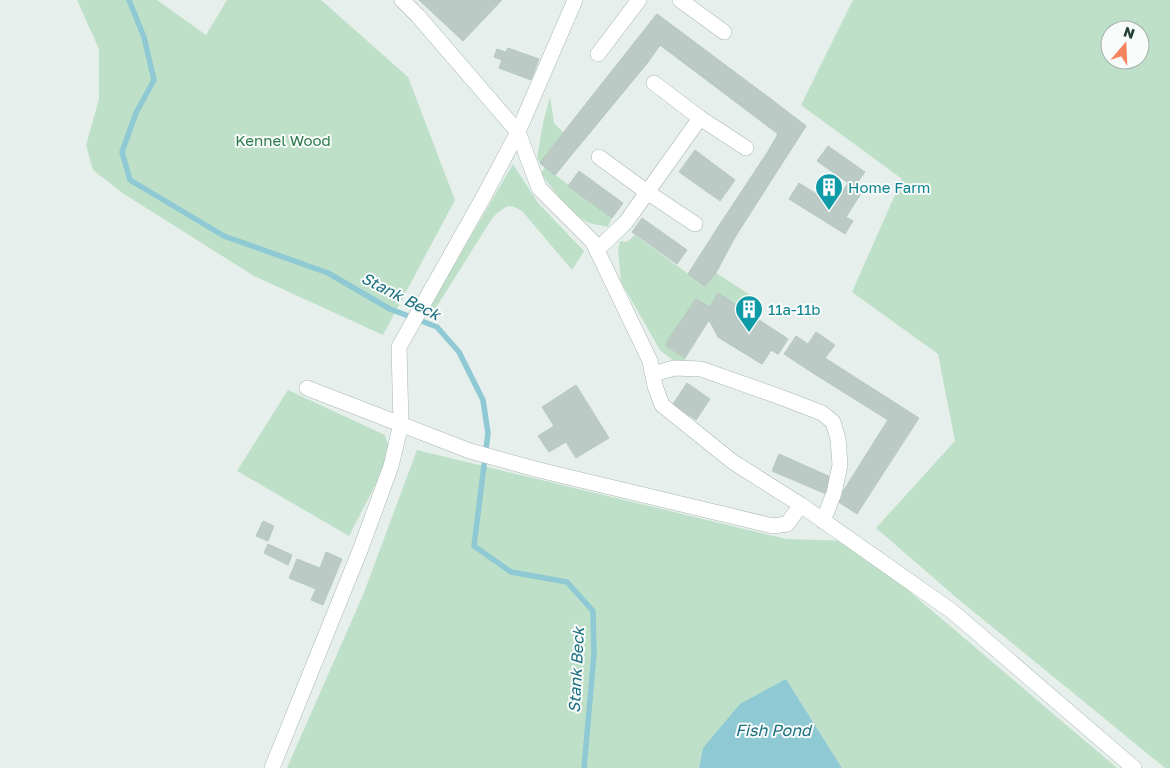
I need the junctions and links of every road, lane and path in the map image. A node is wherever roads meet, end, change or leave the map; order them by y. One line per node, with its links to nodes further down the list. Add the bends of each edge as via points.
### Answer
1 (402, 0): 9 (lane)
2 (575, 0): 9 (lane)
3 (639, 0): 6 (lane)
4 (680, 0): 5 (lane)
5 (724, 32)
6 (598, 54)
7 (654, 83): 8 (lane)
8 (700, 118): 10 (lane); 12 (lane)
9 (518, 132): 14 (lane, via 539,188 593,242); 17 (lane, via 399,348)
10 (746, 148)
11 (599, 157): 12 (lane)
12 (647, 192): 13 (lane); 14 (lane, via 626,222)
13 (695, 224)
14 (597, 250): 15 (lane, via 650,361)
15 (652, 374): 18 (lane, via 662,405 733,462); 19 (lane, via 674,368 701,369 822,413 833,422 840,465)
16 (308, 388): 17 (lane)
17 (401, 424): 18 (lane, via 470,452 773,526 787,524); 20 (lane, via 391,466 361,548)
18 (801, 505): 19 (lane)
19 (823, 521): 21 (lane, via 953,612)
20 (272, 768)
21 (1134, 768)

